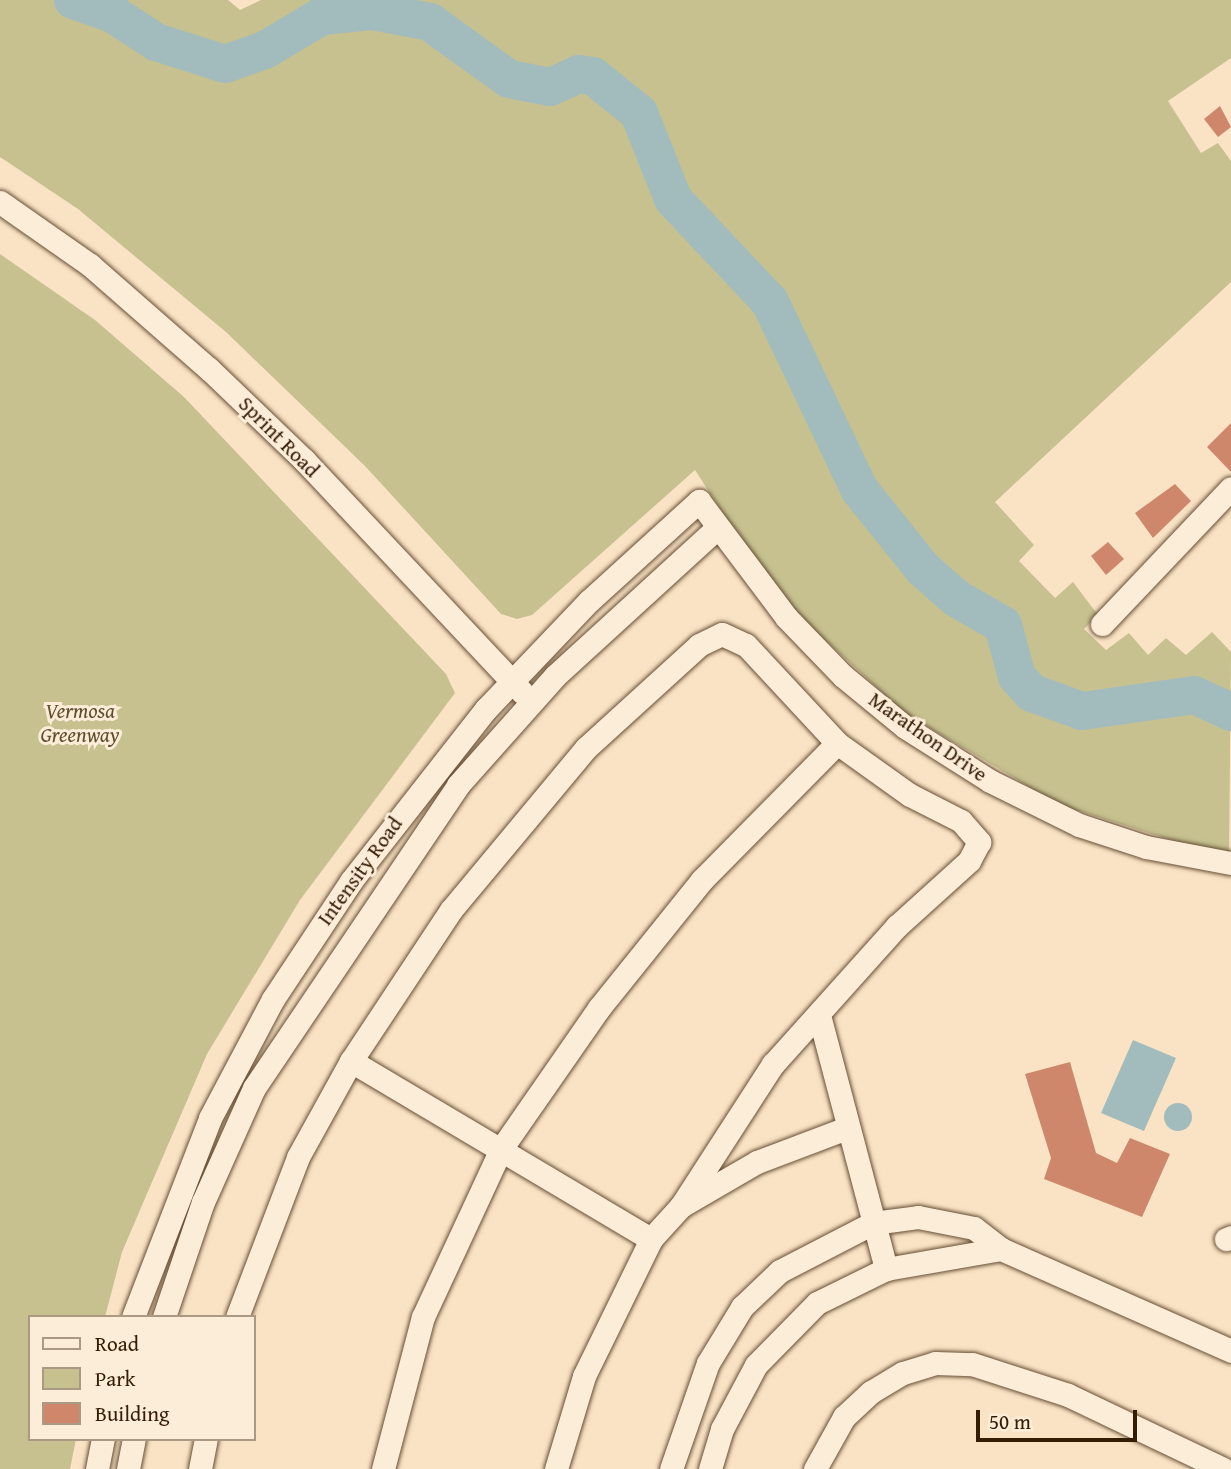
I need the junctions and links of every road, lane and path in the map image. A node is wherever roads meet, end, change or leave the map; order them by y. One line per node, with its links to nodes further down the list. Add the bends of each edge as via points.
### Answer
1 (0, 202): 6 (street, Sprint Road, via 90,265 209,369 304,460)
2 (1231, 488): 5 (street)
3 (699, 501): 4 (street, Marathon Drive); 6 (street, Intensity Road, via 589,601)
4 (717, 528): 7 (street, Intensity Road, via 607,625); 9 (street, Marathon Drive, via 786,617 843,676 905,727 990,781 1079,825 1146,847)
5 (1102, 624)
6 (511, 682): 7 (street, Sprint Road); 19 (street, Intensity Road, via 394,822 273,999 182,1179)
7 (532, 702): 20 (street, Intensity Road, via 458,785 267,1066 203,1202)
8 (837, 743): 10 (street, via 910,795 961,821 979,842 969,861 897,926); 11 (street, via 746,645 722,634 699,645 586,748 451,910); 13 (street, via 702,880 599,1008)
9 (1231, 863)
10 (819, 1015): 12 (street); 14 (street, via 765,1074)
11 (351, 1060): 13 (street); 21 (street, via 298,1157)
12 (847, 1128): 14 (street, via 757,1163); 15 (street)
13 (501, 1149): 16 (street); 31 (street, via 423,1317)
14 (681, 1206): 16 (street)
15 (873, 1223): 17 (street, via 918,1217 974,1228); 18 (street); 23 (street, via 780,1271 742,1307 708,1363)
16 (652, 1239): 32 (street, via 584,1376)
17 (1001, 1249): 18 (street); 22 (street, via 1130,1302)
18 (886, 1269): 24 (street, via 817,1303 756,1365)
19 (134, 1315)
20 (165, 1315)
21 (238, 1315)
22 (1231, 1351)
23 (687, 1414): 24 (street); 33 (street)
24 (722, 1429): 34 (street)
25 (103, 1441): 28 (street)
26 (134, 1441): 29 (street)
27 (206, 1441): 30 (street)
28 (97, 1469)
29 (128, 1469)
30 (201, 1469)
31 (383, 1469)
32 (556, 1469)
33 (671, 1469)
34 (710, 1469)
35 (815, 1469): 36 (street, via 844,1417 871,1392 903,1373 935,1363 972,1364 1068,1395)
36 (1223, 1469)

